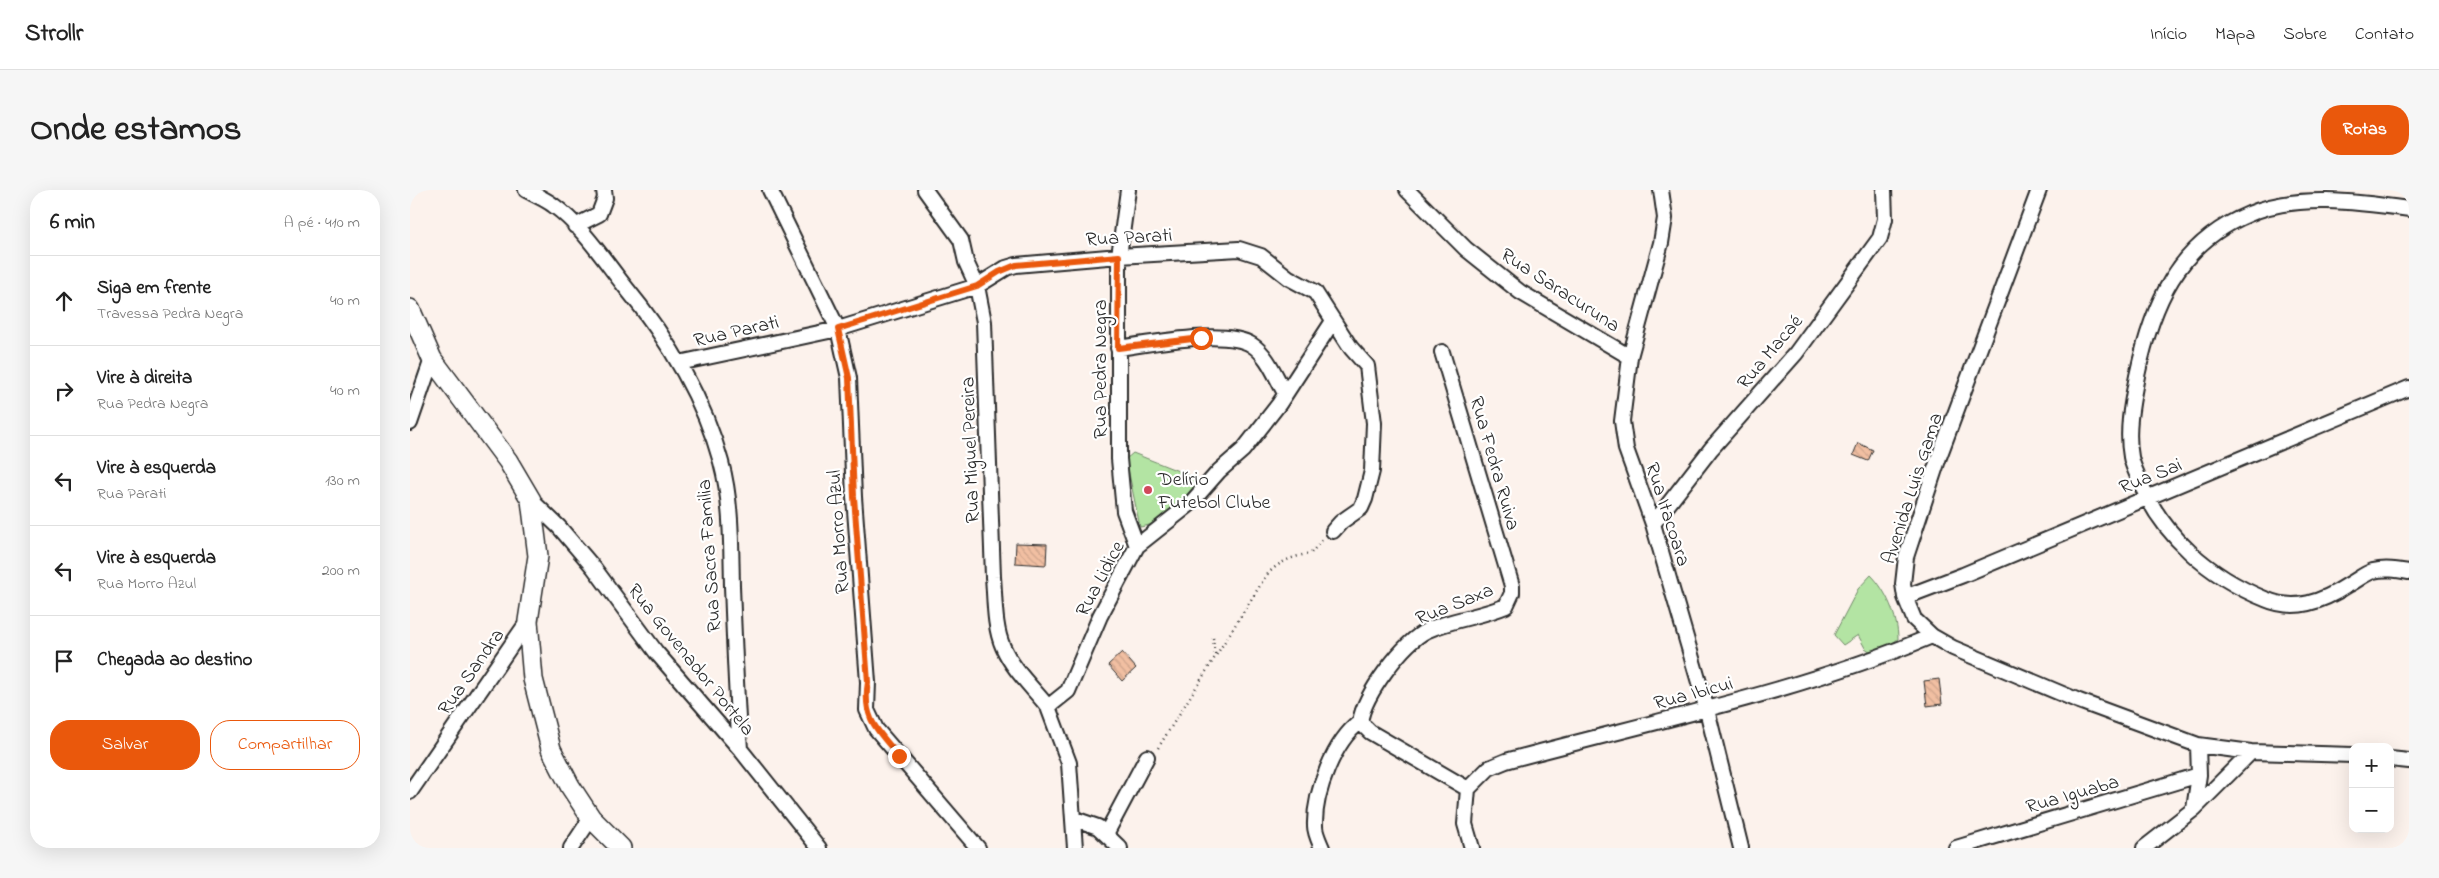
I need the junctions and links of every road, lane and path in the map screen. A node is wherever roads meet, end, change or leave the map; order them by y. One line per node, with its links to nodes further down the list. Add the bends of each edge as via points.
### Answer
1 (526, 190): 11 (street, Rua Sacra Familia, via 553,205)
2 (604, 190): 11 (street, via 600,214)
3 (770, 190): 16 (street, Rua Morro Azul)
4 (925, 190): 13 (street, Rua Miguel Pereira, via 961,240 966,262)
5 (1128, 190): 12 (street, Rua Pedra Negra)
6 (1407, 190): 19 (street, Rua Saracuruna, via 1466,249 1520,292)
7 (1661, 190): 19 (street, Rua Itacoara, via 1665,218 1661,243)
8 (1884, 190): 27 (street, Rua Macaé, via 1885,219 1880,238 1796,353 1711,449)
9 (2039, 190): 32 (street, Avenida Luis Gama, via 1939,457 1910,545 1903,570)
10 (2409, 209): 25 (street, via 2327,200 2265,209 2250,213 2210,236 2184,261 2169,283 2151,322 2131,410 2131,458)
11 (575, 226): 21 (street, Rua Sacra Familia, via 641,305)
12 (1119, 256): 13 (street, Rua Parati, via 1016,265); 15 (street, Rua Parati, via 1239,250 1261,256 1289,278 1315,292); 17 (street, Rua Pedra Negra)
13 (977, 286): 16 (street, Rua Parati); 37 (street, Rua Miguel Pereira, via 984,322 996,617 1002,646 1016,670)
14 (410, 308): 20 (main road)
15 (1333, 321): 23 (street, Rua Lidice); 28 (street, Rua Parati, via 1367,366 1374,423 1372,470 1365,498 1361,508)
16 (838, 329): 21 (street, Rua Parati); 57 (street, Rua Morro Azul, via 849,378 868,682 867,710 876,729)
17 (1118, 348): 23 (street, via 1180,339 1238,341 1252,345 1268,363); 29 (street, Rua Pedra Negra, via 1119,459 1124,511)
18 (1442, 352): 31 (street, Rua Fedra Ruiva)
19 (1630, 357): 27 (street, Rua Itacoara, via 1622,421 1626,449)
20 (432, 359): 24 (street); 26 (main road, via 508,461)
21 (679, 363): 41 (street, Rua Sacra Familia, via 698,399 718,453 728,497)
22 (2409, 388): 25 (street, Rua Sai)
23 (1285, 393): 29 (street, Rua Lidice, via 1242,450 1190,504)
24 (410, 423)
25 (2147, 499): 30 (street, via 2181,544 2200,561 2267,600 2291,606 2308,604 2342,590 2371,572); 32 (street, Rua Sai)
26 (530, 500): 33 (main road, via 538,556); 41 (street, Rua Govenador Portela, via 559,527 594,568 656,652)
27 (1653, 524): 38 (street, Rua Itacoara)
28 (1333, 531): 36 (path, via 1311,553 1292,557 1275,566)
29 (1137, 546): 37 (street, Rua Lidice, via 1100,616 1068,691)
30 (2409, 572)
31 (1512, 586): 39 (street, Rua Saxa, via 1506,606 1447,623 1426,631 1415,640 1389,666 1374,687)
32 (1905, 597): 34 (street, Avenida Luis Gama, via 1914,619)
33 (528, 621): 49 (street, Rua Sandra); 51 (main road, via 533,678 551,749)
34 (1932, 636): 38 (street, Rua Ibicui, via 1889,654); 40 (street, Avenida Luis Gama, via 2070,697)
35 (1213, 638): 36 (path)
36 (1215, 656): 44 (path, via 1159,746)
37 (1048, 707): 52 (street, via 1070,764)
38 (1706, 710): 48 (street, Rua Ibicui, via 1506,761 1488,768); 62 (street, Rua Itacoara)
39 (1360, 722): 48 (street, via 1370,732); 60 (street, via 1343,740 1320,788 1315,827)
40 (2198, 745): 42 (street, Avenida Luis Gama); 47 (street)
41 (740, 749): 56 (street, Rua Govenador Portela)
42 (2251, 752): 43 (street, Avenida Luis Gama); 50 (street)
43 (2349, 754)
44 (1148, 757): 53 (street)
45 (2394, 759): 46 (street)
46 (2409, 761)
47 (2200, 775): 50 (street); 63 (street, Rua Iguaba)
48 (1468, 789): 61 (street, via 1465,824)
49 (410, 792)
50 (2194, 809): 64 (street)
51 (591, 818): 54 (street); 55 (main road)
52 (1075, 819): 53 (street, via 1098,827); 58 (street)
53 (1106, 834): 59 (street)
54 (570, 848)
55 (621, 848)
56 (819, 848)
57 (978, 848)
58 (1075, 848)
59 (1120, 848)
60 (1322, 848)
61 (1472, 848)
62 (1741, 848)
63 (1956, 848)
64 (2144, 848)

